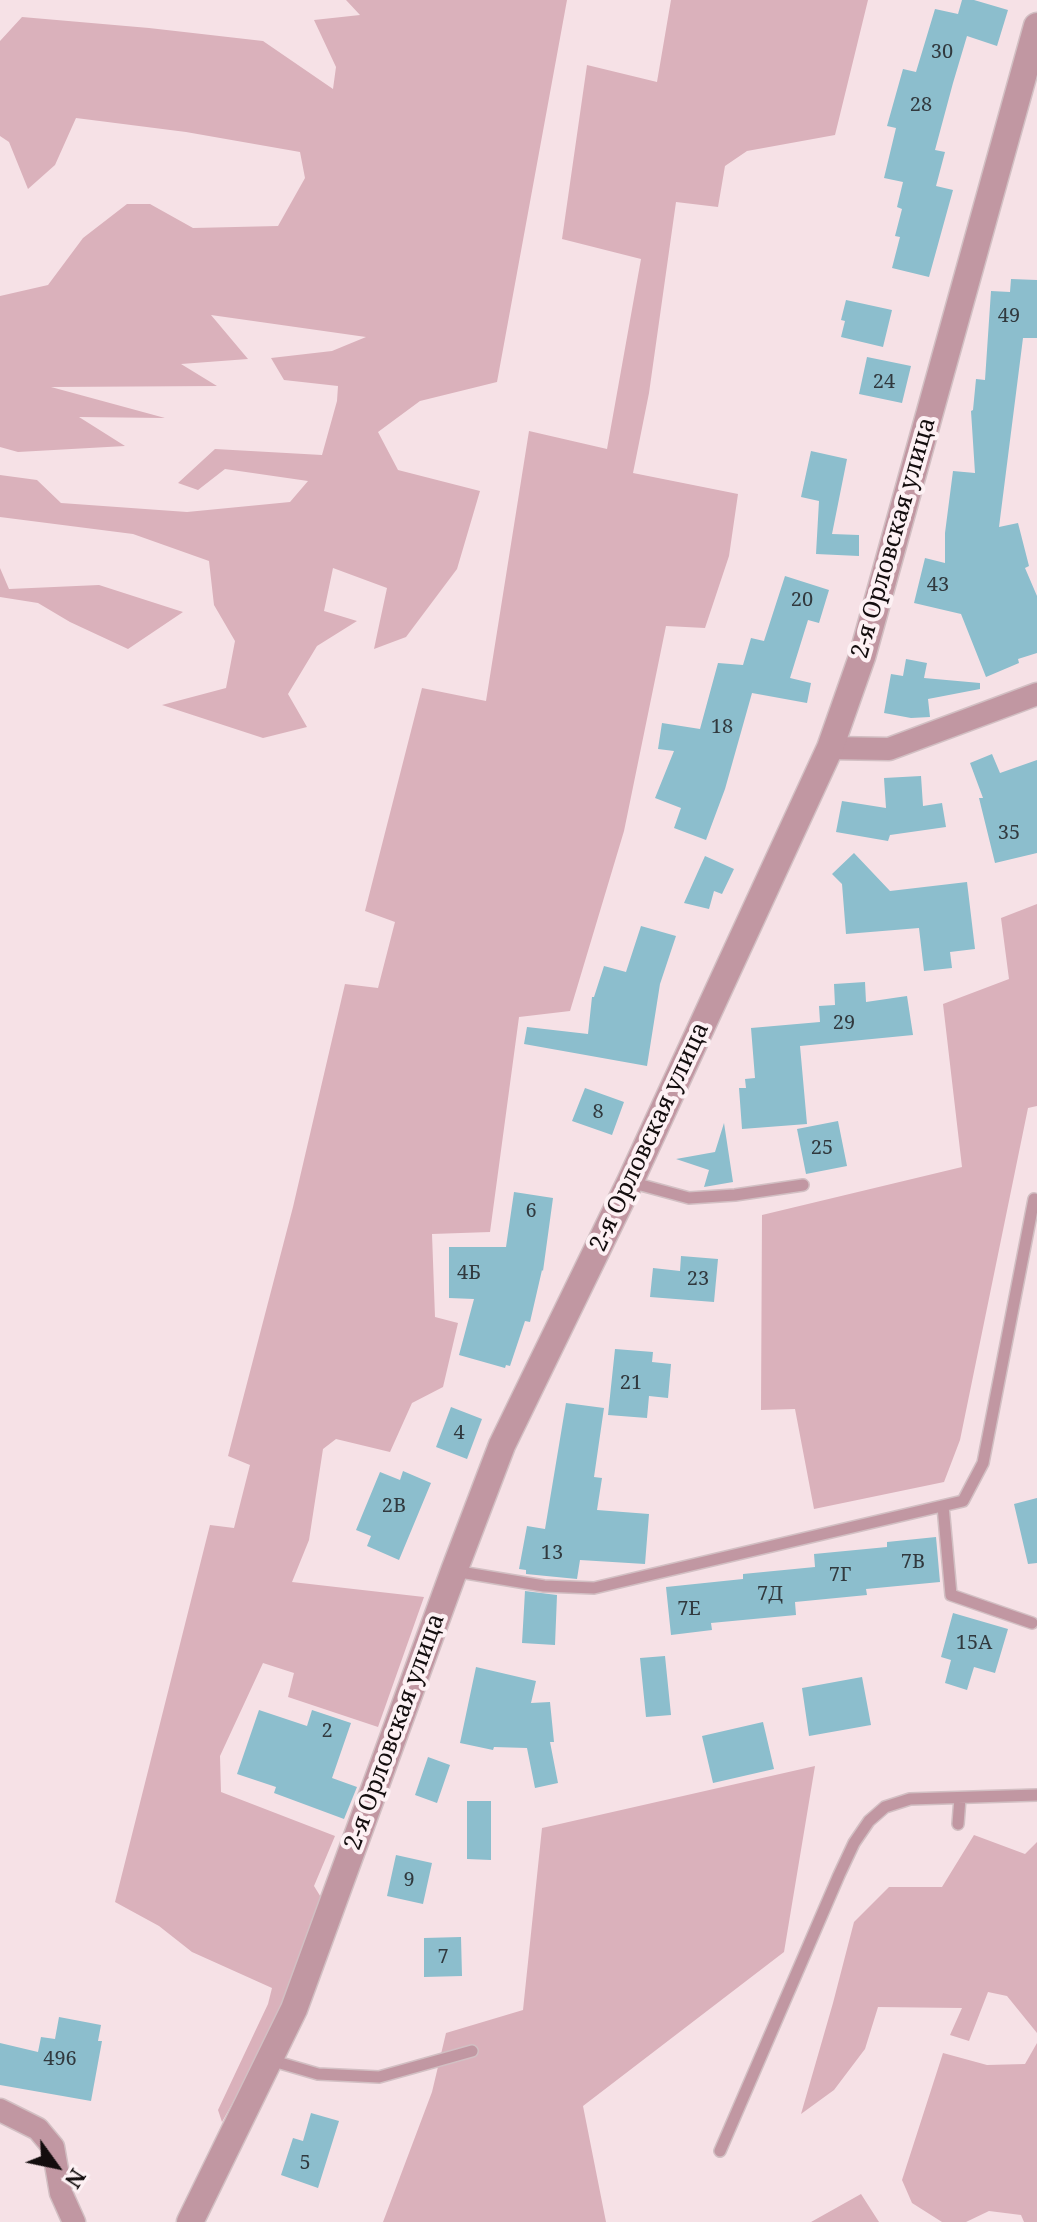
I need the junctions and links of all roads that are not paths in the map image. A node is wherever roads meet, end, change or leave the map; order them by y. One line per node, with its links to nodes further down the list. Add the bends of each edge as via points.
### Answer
1 (1037, 26): 3 (street, 2-я Орловская улица, via 862,657)
2 (1037, 694): 3 (street, via 889,749)
3 (830, 748): 4 (street, 2-я Орловская улица)
4 (630, 1182): 5 (lane, via 689,1198); 8 (street, 2-я Орловская улица, via 502,1445)
5 (803, 1185)
6 (1034, 1199): 7 (lane, via 983,1463 963,1501)
7 (943, 1506): 8 (lane, via 594,1588 544,1586); 9 (lane, via 951,1595)
8 (454, 1571): 14 (street, 2-я Орловская улица, via 294,2009)
9 (1032, 1623)
10 (1037, 1795): 11 (lane)
11 (960, 1798): 12 (lane); 16 (lane, via 910,1799 885,1807 854,1843)
12 (958, 1824)
13 (472, 2051): 14 (lane, via 379,2077 318,2074)
14 (269, 2059): 18 (street, 2-я Орловская улица)
15 (0, 2110): 17 (street, via 38,2129 53,2147 61,2193)
16 (720, 2151)
17 (74, 2222)
18 (190, 2222)

